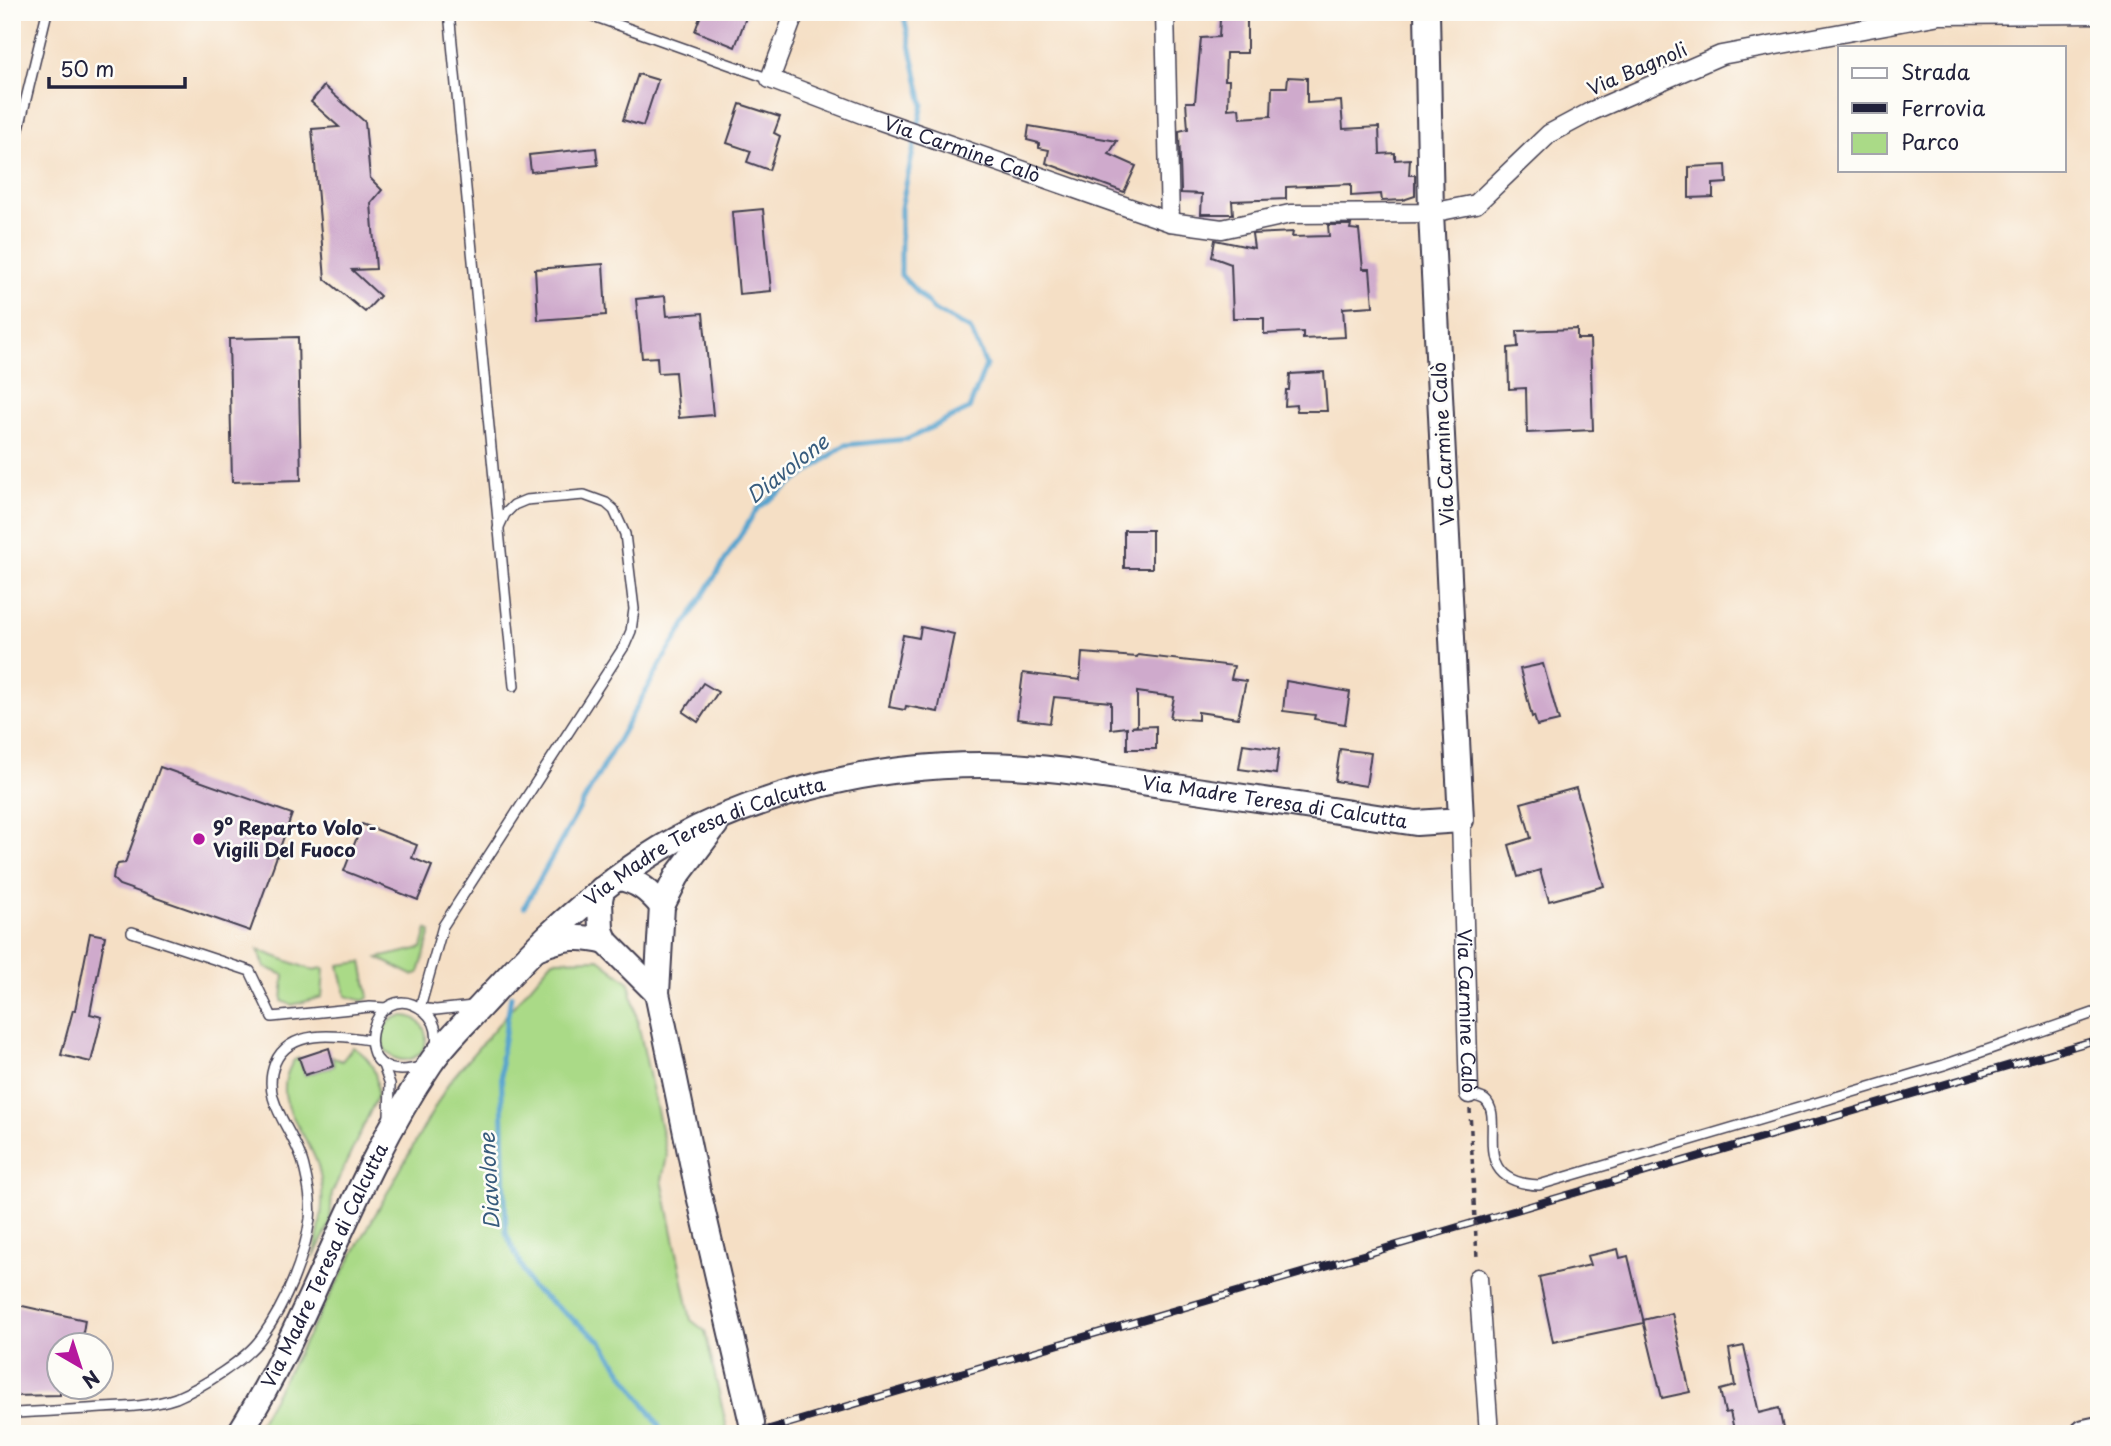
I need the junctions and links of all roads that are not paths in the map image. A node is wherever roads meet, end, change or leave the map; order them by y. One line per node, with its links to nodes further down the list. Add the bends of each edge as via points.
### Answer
1 (47, 12): 9 (lane)
2 (449, 12): 12 (lane)
3 (582, 12): 8 (lane)
4 (795, 12): 8 (street)
5 (1165, 12): 11 (street)
6 (1427, 12): 10 (street)
7 (2099, 14): 10 (street, Via Bagnoli, via 1940,15 1721,55 1549,134 1476,204)
8 (770, 79): 11 (street, Via Carmine Calò)
9 (12, 157)
10 (1431, 213): 11 (street, Via Carmine Calò, via 1290,214 1222,229); 15 (street, Via Carmine Calò)
11 (1170, 222)
12 (498, 529): 13 (lane); 24 (lane, via 505,514 526,500 584,495 606,503 625,534 633,620 625,645 443,926)
13 (513, 686)
14 (720, 819): 15 (street, Via Madre Teresa di Calcutta, via 795,792 854,778 981,765 1054,769 1416,823); 16 (street, Via Madre Teresa di Calcutta, via 676,839); 17 (street, via 677,876)
15 (1461, 820): 29 (street, Via Carmine Calò)
16 (610, 883): 17 (street, via 631,880); 19 (street, via 600,900 601,930); 20 (street, Via Madre Teresa di Calcutta)
17 (662, 906): 21 (street)
18 (132, 932): 23 (lane, via 250,971 272,1017)
19 (607, 942): 20 (street, via 585,937 561,939); 21 (street)
20 (535, 948): 22 (street, Via Madre Teresa di Calcutta)
21 (657, 993): 33 (street)
22 (481, 1005): 24 (lane); 27 (street, Via Madre Teresa di Calcutta)
23 (387, 1008): 24 (lane, via 409,1004); 26 (lane, via 373,1025)
24 (420, 1008): 27 (lane, via 435,1025)
25 (2099, 1011): 29 (lane, via 1944,1065 1539,1185 1520,1184 1502,1171 1491,1152 1492,1111 1485,1100)
26 (370, 1040): 28 (lane); 32 (lane, via 335,1034 297,1041 283,1050 275,1063 272,1099 303,1162 310,1219 294,1279 261,1338 233,1364 177,1397 132,1406)
27 (432, 1062): 28 (lane, via 402,1071); 30 (street, Via Madre Teresa di Calcutta)
28 (382, 1063): 30 (lane, via 390,1084)
29 (1469, 1094)
30 (388, 1133): 35 (street, Via Madre Teresa di Calcutta, via 280,1360)
31 (1478, 1278): 36 (street)
32 (12, 1413)
33 (752, 1423)
34 (2099, 1431): 37 (main road)
35 (239, 1434)
36 (1489, 1434)
37 (2085, 1434)

